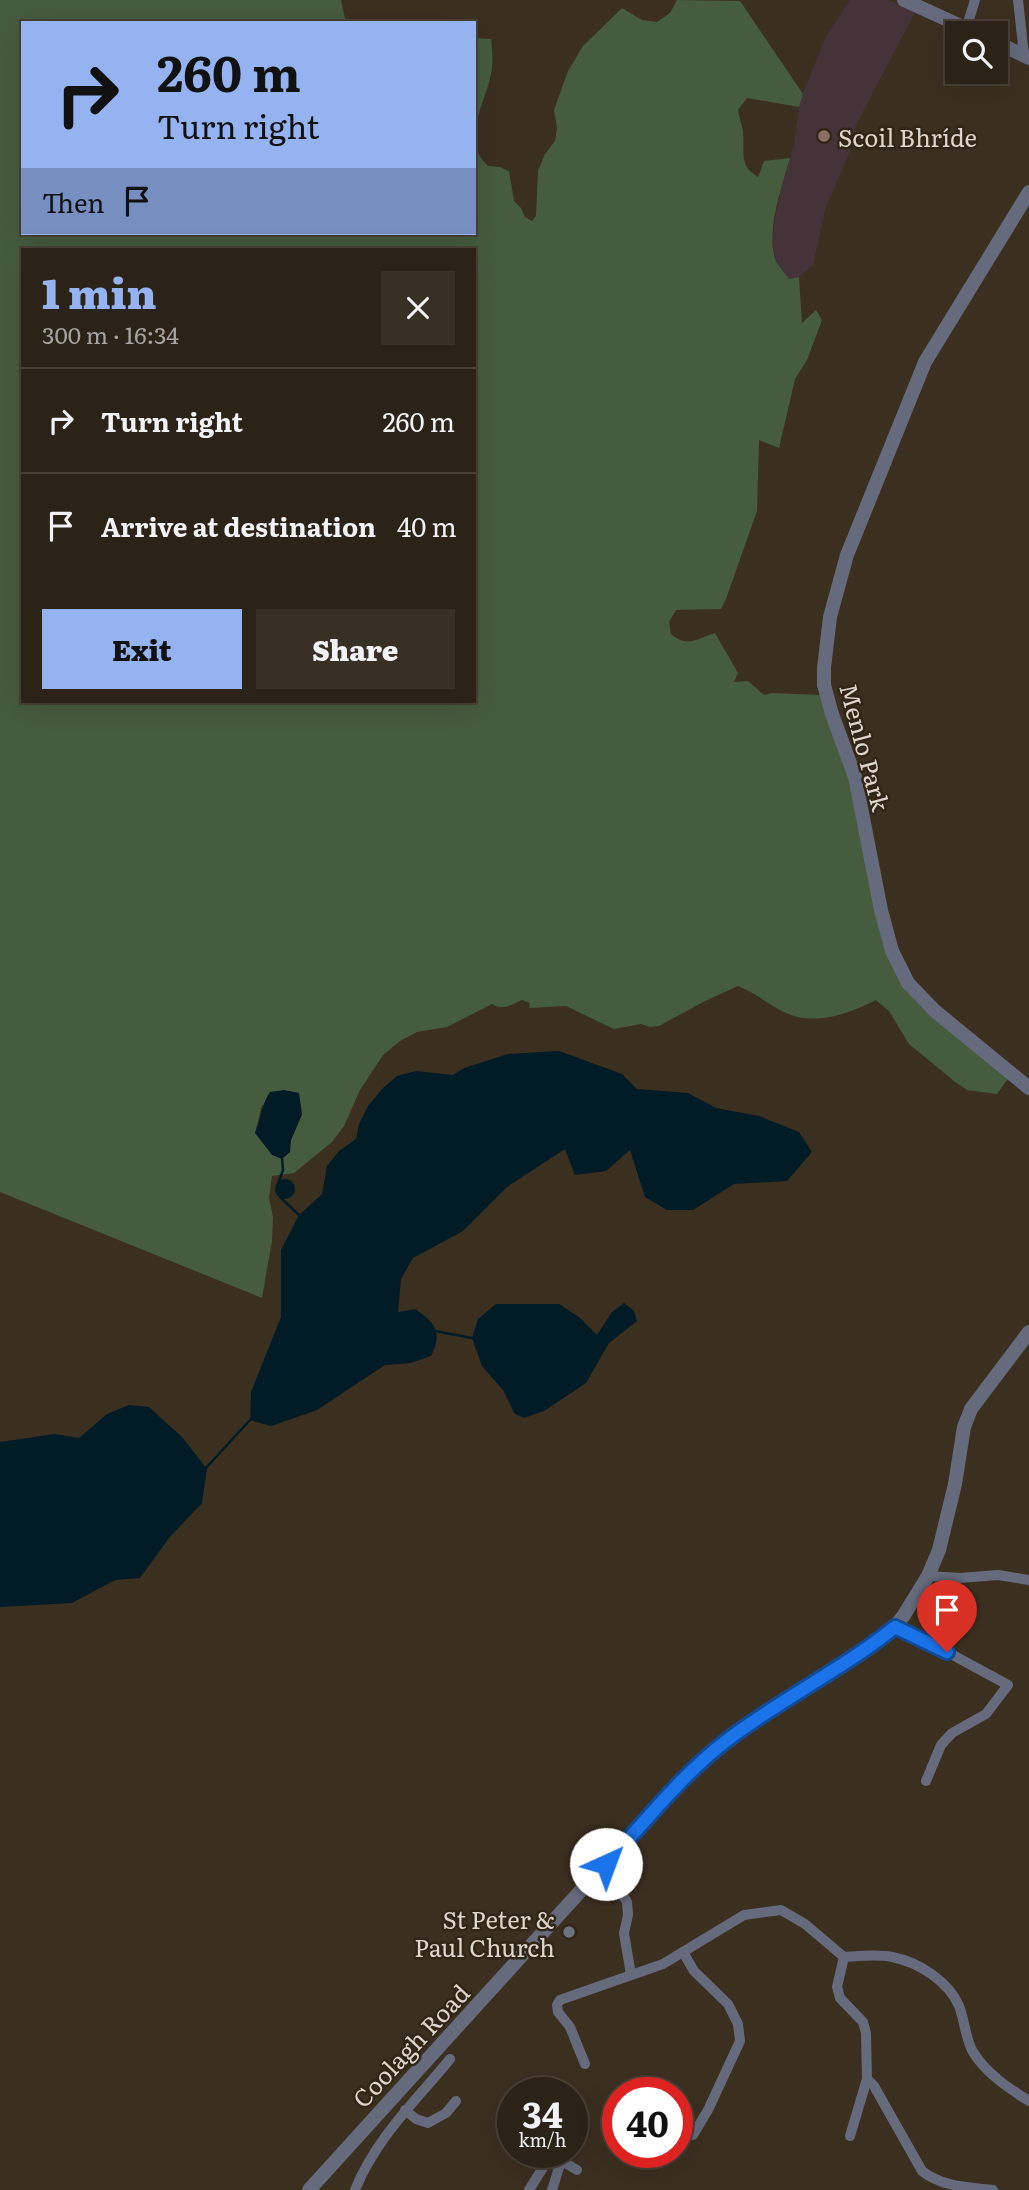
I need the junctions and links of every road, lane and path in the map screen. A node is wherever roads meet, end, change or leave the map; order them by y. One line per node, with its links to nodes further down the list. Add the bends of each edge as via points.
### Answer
1 (904, 0): 4 (street)
2 (975, 0): 5 (street)
3 (1018, 0): 7 (street)
4 (949, 21)
5 (972, 21)
6 (1008, 48): 7 (street)
7 (1027, 57)
8 (1029, 192): 9 (street, Menlo Park, via 925,362 847,555 830,617 824,668 832,714 855,776 881,910 892,951 908,984)
9 (1029, 1088)
10 (1029, 1332): 11 (street, Coolagh Road, via 971,1409 949,1516)
11 (928, 1576): 12 (street, via 998,1575); 13 (street, Coolagh Road)
12 (1029, 1580)
13 (895, 1627): 14 (street, via 1008,1685 986,1714 952,1733 941,1745); 15 (street, Coolagh Road, via 714,1751)
14 (926, 1781)
15 (595, 1875): 18 (street, via 627,1902 624,1933); 31 (street, Coolagh Road)
16 (683, 1952): 17 (street, via 744,1915 781,1910); 18 (street); 25 (street, via 728,2004 740,2041)
17 (844, 1957): 21 (street, via 839,1998 863,2022); 23 (street, via 894,1957 930,1973 956,1998 971,2048 982,2065)
18 (631, 1975): 20 (street, via 556,2004)
19 (450, 2059): 24 (street)
20 (585, 2064)
21 (867, 2079): 26 (street); 35 (street, via 922,2171 947,2184)
22 (456, 2101): 24 (street, via 428,2123)
23 (1029, 2101)
24 (405, 2110): 32 (street, via 364,2168)
25 (693, 2135)
26 (850, 2136)
27 (545, 2168): 33 (street)
28 (553, 2168): 34 (street)
29 (574, 2168): 30 (street)
30 (577, 2170)
31 (309, 2190)
32 (355, 2190)
33 (529, 2190)
34 (552, 2190)
35 (993, 2190)

